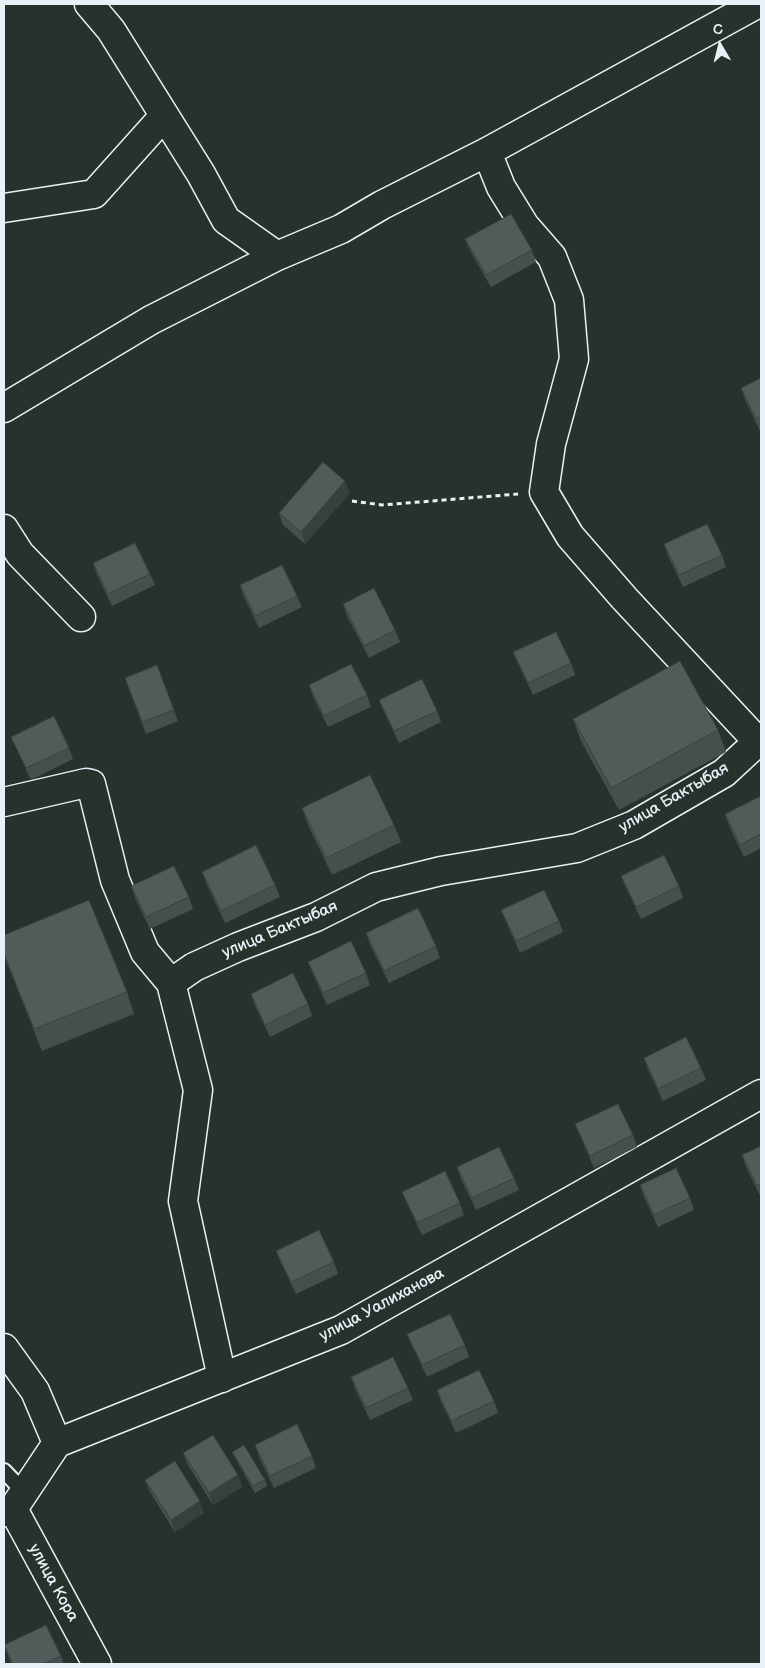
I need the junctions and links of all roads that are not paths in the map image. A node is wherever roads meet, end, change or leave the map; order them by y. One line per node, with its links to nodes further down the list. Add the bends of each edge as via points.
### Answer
1 (89, 4): 3 (street, via 110,30)
2 (757, 4): 4 (street)
3 (164, 116): 5 (street, via 94,194); 6 (street, via 226,220)
4 (487, 152): 6 (street, via 341,229); 10 (street, via 501,187 525,226 552,257 568,300 574,359 551,444 544,492 570,536)
5 (4, 208)
6 (277, 256): 7 (street, via 151,320)
7 (4, 408)
8 (4, 529): 9 (street, via 20,554)
9 (81, 617)
10 (760, 742): 12 (street, улица Бактыбая, via 724,773 634,825 577,848 441,871 376,887 316,917 238,947)
11 (4, 802): 12 (street, via 91,784 115,880 145,952)
12 (171, 983): 15 (street, via 198,1090 183,1201)
13 (761, 1094): 15 (street, улица Уалиханова, via 341,1330)
14 (4, 1348): 16 (street, via 36,1391)
15 (222, 1378): 16 (street, улица Уалиханова)
16 (57, 1443): 18 (street)
17 (4, 1470): 18 (lane)
18 (13, 1505): 19 (street, улица Кора)
19 (97, 1664)

